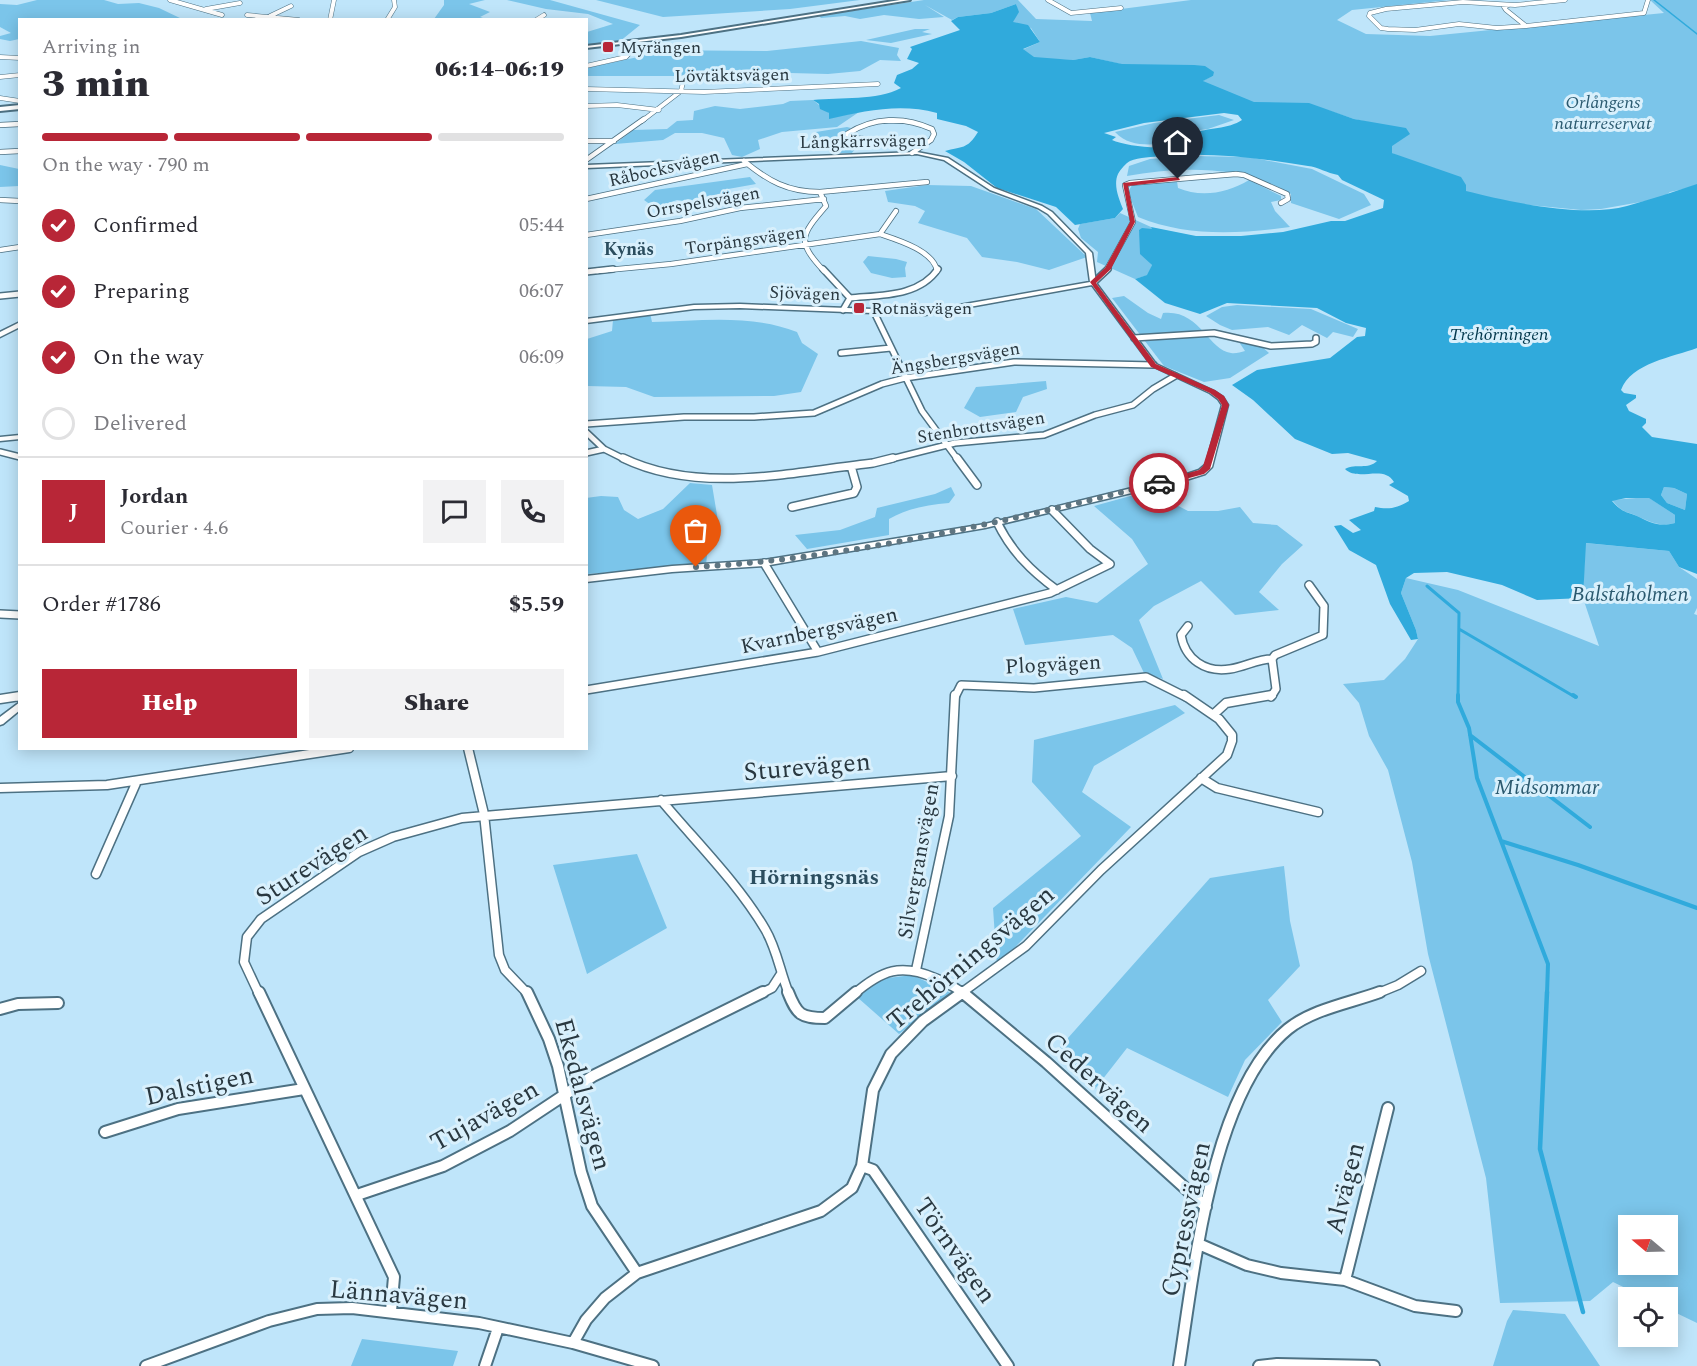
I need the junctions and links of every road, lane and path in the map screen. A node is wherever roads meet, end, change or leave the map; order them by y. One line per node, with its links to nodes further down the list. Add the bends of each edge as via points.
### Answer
1 (170, 0): 12 (street)
2 (334, 0): 18 (street)
3 (394, 0): 19 (street, via 395,7)
4 (908, 0): 22 (main road)
5 (1048, 0): 11 (street, via 1071,13)
6 (1565, 0): 9 (street)
7 (1648, 0): 21 (street, via 1644,14)
8 (240, 3): 12 (street)
9 (1509, 5): 21 (street, via 1504,7 1506,10); 21 (street, via 1462,2 1386,9 1369,16 1381,28 1388,29 1459,24)
10 (291, 6): 16 (street)
11 (1120, 8)
12 (206, 9): 13 (street)
13 (222, 15)
14 (247, 15): 16 (street)
15 (544, 15): 20 (street)
16 (268, 16): 17 (street)
17 (284, 18)
18 (330, 18)
19 (388, 18)
20 (539, 18)
21 (1526, 26)
22 (630, 43): 23 (main road); 26 (street, via 633,49 626,57)
23 (588, 47)
24 (0, 57): 25 (street)
25 (18, 57)
26 (588, 66)
27 (18, 75): 28 (street)
28 (0, 77)
29 (684, 78): 32 (street)
30 (878, 84): 32 (street, Lövtäktsvägen)
31 (588, 89): 32 (street, Lövtäktsvägen)
32 (681, 91): 38 (street)
33 (0, 98): 34 (street)
34 (18, 101)
35 (588, 106): 38 (street)
36 (18, 107): 37 (main road)
37 (0, 109)
38 (659, 110): 43 (street)
39 (18, 124): 40 (street)
40 (0, 125)
41 (864, 139): 46 (street, via 847,134 879,121 918,123 932,129 932,140)
42 (588, 141): 43 (street)
43 (614, 141): 47 (street)
44 (18, 151): 45 (street)
45 (0, 152)
46 (912, 153): 48 (street, Långkärrsvägen, via 782,157); 64 (street, Långkärrsvägen, via 946,159 992,189 1050,213 1089,254)
47 (588, 159)
48 (746, 163): 49 (street, Långkärrsvägen); 51 (street, via 780,188); 52 (street, Råbocksvägen)
49 (588, 167)
50 (927, 182): 51 (street)
51 (820, 192): 53 (street)
52 (588, 199)
53 (824, 199): 59 (street, Orrspelsvägen, via 740,208); 60 (street, via 824,209 806,231)
54 (0, 200): 55 (street)
55 (18, 201)
56 (1281, 203): 64 (street, via 1288,199 1287,194 1236,174 1125,185 1132,222 1108,269)
57 (896, 211): 58 (street)
58 (880, 234): 60 (street, Torpängsvägen); 67 (street, via 927,256 938,270 928,282 917,287)
59 (588, 235)
60 (805, 245): 63 (street, Torpängsvägen); 67 (street)
61 (18, 247): 62 (street)
62 (0, 250)
63 (588, 272)
64 (1093, 282): 69 (street, Sjövägen, via 928,313); 73 (street)
65 (18, 294): 66 (street)
66 (0, 296)
67 (850, 298): 68 (street)
68 (843, 310): 69 (street, Sjövägen); 70 (street, Sjövägen, via 694,307)
69 (874, 312): 75 (street)
70 (588, 321)
71 (18, 325): 72 (street)
72 (0, 334)
73 (1134, 338): 74 (street, via 1214,333 1271,346 1312,344); 77 (street)
74 (1316, 338)
75 (891, 348): 76 (street); 79 (street)
76 (841, 353)
77 (1154, 365): 78 (street); 79 (street, Ängsbergsvägen, via 1041,361)
78 (1175, 376): 84 (street, Stenbrottsvägen, via 1133,405 1044,435); 92 (street, via 1212,392 1225,405 1207,467 1183,478)
79 (905, 378): 80 (street, Ängsbergsvägen, via 814,413); 84 (street, via 922,411)
80 (588, 423)
81 (588, 434): 85 (street, Stenbrottsvägen)
82 (18, 436): 83 (street)
83 (0, 439)
84 (947, 444): 89 (street, Stenbrottsvägen); 90 (street)
85 (604, 450): 87 (street); 89 (street, Stenbrottsvägen, via 658,472 704,479)
86 (0, 452): 88 (street)
87 (588, 453)
88 (18, 456)
89 (851, 466): 91 (street, via 857,487 854,493)
90 (977, 485)
91 (792, 507)
92 (1052, 510): 93 (street); 97 (street, Kvarnbergsvägen, via 1110,564)
93 (997, 522): 94 (street); 97 (street, via 1019,557)
94 (764, 563): 95 (street); 101 (street)
95 (588, 579)
96 (1309, 585): 102 (street, via 1324,606 1323,635)
97 (1057, 590): 101 (street, Kvarnbergsvägen)
98 (0, 614): 99 (street)
99 (18, 615)
100 (1188, 626): 102 (street, via 1181,635 1186,653 1203,666 1233,669 1257,659)
101 (818, 652): 105 (street, Kvarnbergsvägen)
102 (1272, 659): 109 (street, via 1276,689 1271,697 1226,703)
103 (1151, 678): 104 (street, Plogvägen, via 1034,688 967,684); 109 (street, Trehörningsvägen)
104 (958, 687): 113 (street, Silvergransvägen)
105 (588, 690)
106 (18, 696): 107 (street)
107 (0, 699)
108 (18, 707): 110 (street)
109 (1214, 714): 114 (street, Trehörningsvägen, via 1232,734 1232,748)
110 (0, 722)
111 (336, 750): 115 (street)
112 (468, 750): 119 (street, Ekedalsvägen)
113 (952, 776): 117 (street, Sturevägen); 121 (street, Silvergransvägen, via 948,816)
114 (1201, 778): 118 (street, via 1217,788); 124 (street, Trehörningsvägen, via 1026,946)
115 (137, 781): 116 (street); 120 (street)
116 (0, 788)
117 (661, 800): 119 (street, Sturevägen); 123 (street, via 754,913 776,951)
118 (1318, 812)
119 (484, 814): 127 (street, Sturevägen, via 368,847 272,910 253,928 244,948 244,962); 128 (street, Ekedalsvägen, via 499,956 505,970 527,992 546,1030)
120 (96, 874)
121 (916, 970): 123 (street, Silvergransvägen, via 889,971 870,981 825,1018 806,1018 794,1008); 124 (street, Silvergransvägen)
122 (1421, 971): 133 (street, Cypressvägen, via 1397,985 1314,1015 1275,1040 1244,1086)
123 (781, 974): 128 (street, Tujavägen, via 772,988 593,1076)
124 (963, 993): 131 (street, Trehörningsvägen, via 923,1021 891,1054 873,1090); 133 (street, Cedervägen, via 1046,1062)
125 (58, 1003): 126 (street, via 18,1004)
126 (0, 1010)
127 (304, 1089): 130 (street, Dalstigen, via 210,1102); 132 (street, Sturevägen)
128 (564, 1095): 132 (street, Tujavägen, via 510,1131 443,1166); 135 (street, Ekedalsvägen, via 592,1206)
129 (1388, 1108): 136 (street, Alvägen)
130 (105, 1132)
131 (862, 1166): 135 (street, Trehörningsvägen, via 852,1188 821,1211); 144 (street, Törnvägen, via 873,1170)
132 (357, 1195): 137 (street, Sturevägen, via 394,1277)
133 (1206, 1207): 134 (street, Cypressvägen)
134 (1201, 1245): 136 (street, via 1281,1273); 145 (street, Cypressvägen)
135 (637, 1273): 140 (street, Trehörningsvägen, via 604,1298)
136 (1345, 1280): 138 (street, via 1415,1306)
137 (391, 1311): 139 (street, Lännavägen); 141 (street, Lännavägen, via 317,1309 268,1321)
138 (1456, 1311)
139 (498, 1328): 140 (street, Lännavägen); 142 (street)
140 (573, 1343): 143 (street, Lännavägen)
141 (146, 1366)
142 (486, 1366)
143 (653, 1366)
144 (1008, 1366)
145 (1179, 1366)
146 (1259, 1366): 147 (street)
147 (1374, 1366)

